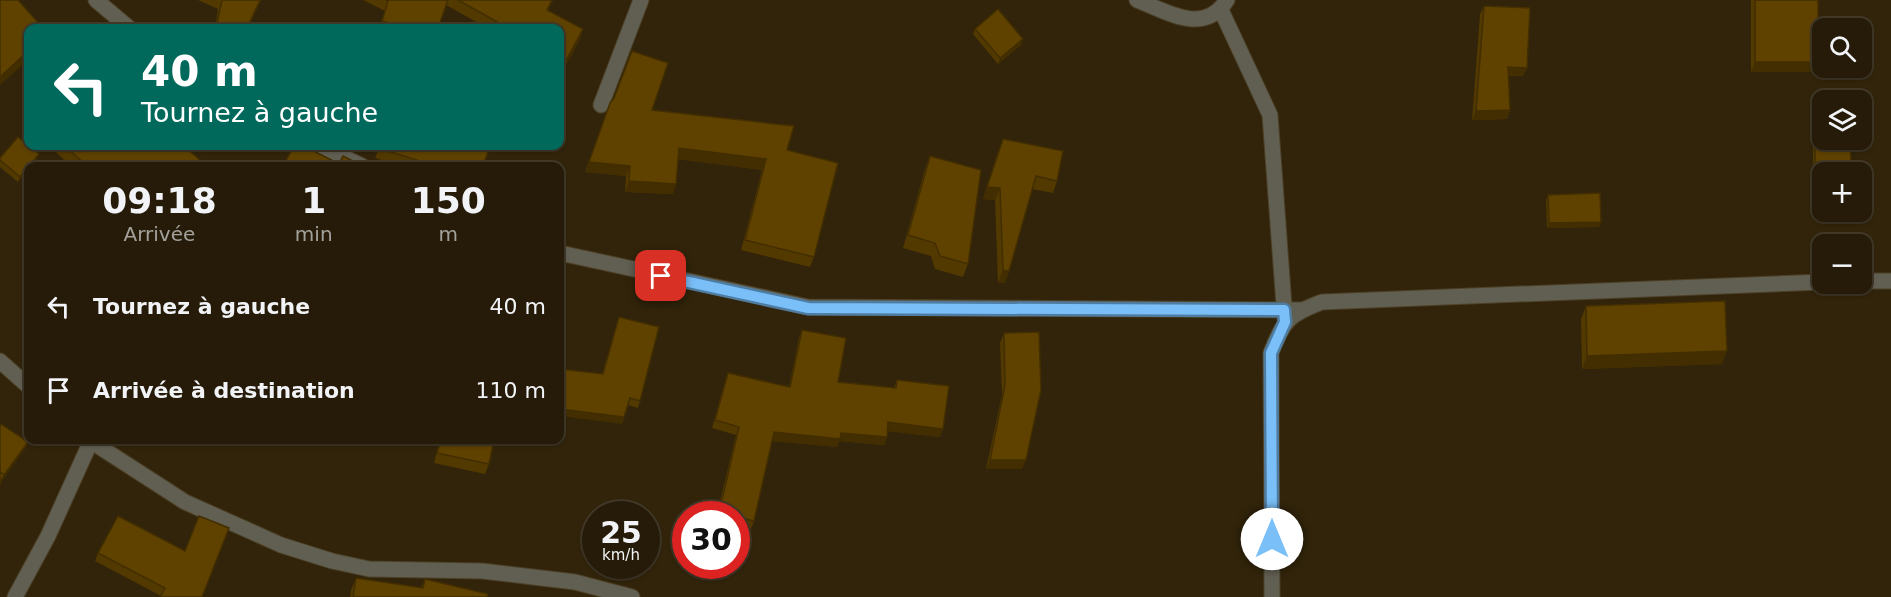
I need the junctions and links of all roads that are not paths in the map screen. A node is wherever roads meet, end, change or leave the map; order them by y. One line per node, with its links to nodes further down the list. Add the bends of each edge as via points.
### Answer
1 (96, 0): 5 (street)
2 (641, 0): 6 (street)
3 (1137, 0): 4 (street, via 1191,20 1210,17)
4 (1224, 5): 13 (street, via 1270,115)
5 (124, 24)
6 (602, 105)
7 (329, 150): 8 (street)
8 (354, 162)
9 (564, 254): 13 (street, via 808,308)
10 (1872, 281): 11 (street)
11 (1891, 281)
12 (1812, 282): 13 (street, via 1322,302)
13 (1284, 316): 20 (street, via 1271,353)
14 (0, 361): 15 (street)
15 (24, 382)
16 (88, 444): 18 (street, via 48,536)
17 (96, 444): 19 (street, via 185,502 281,545 332,561 369,569 482,571 575,582)
18 (15, 597)
19 (632, 597)
20 (1272, 597)

